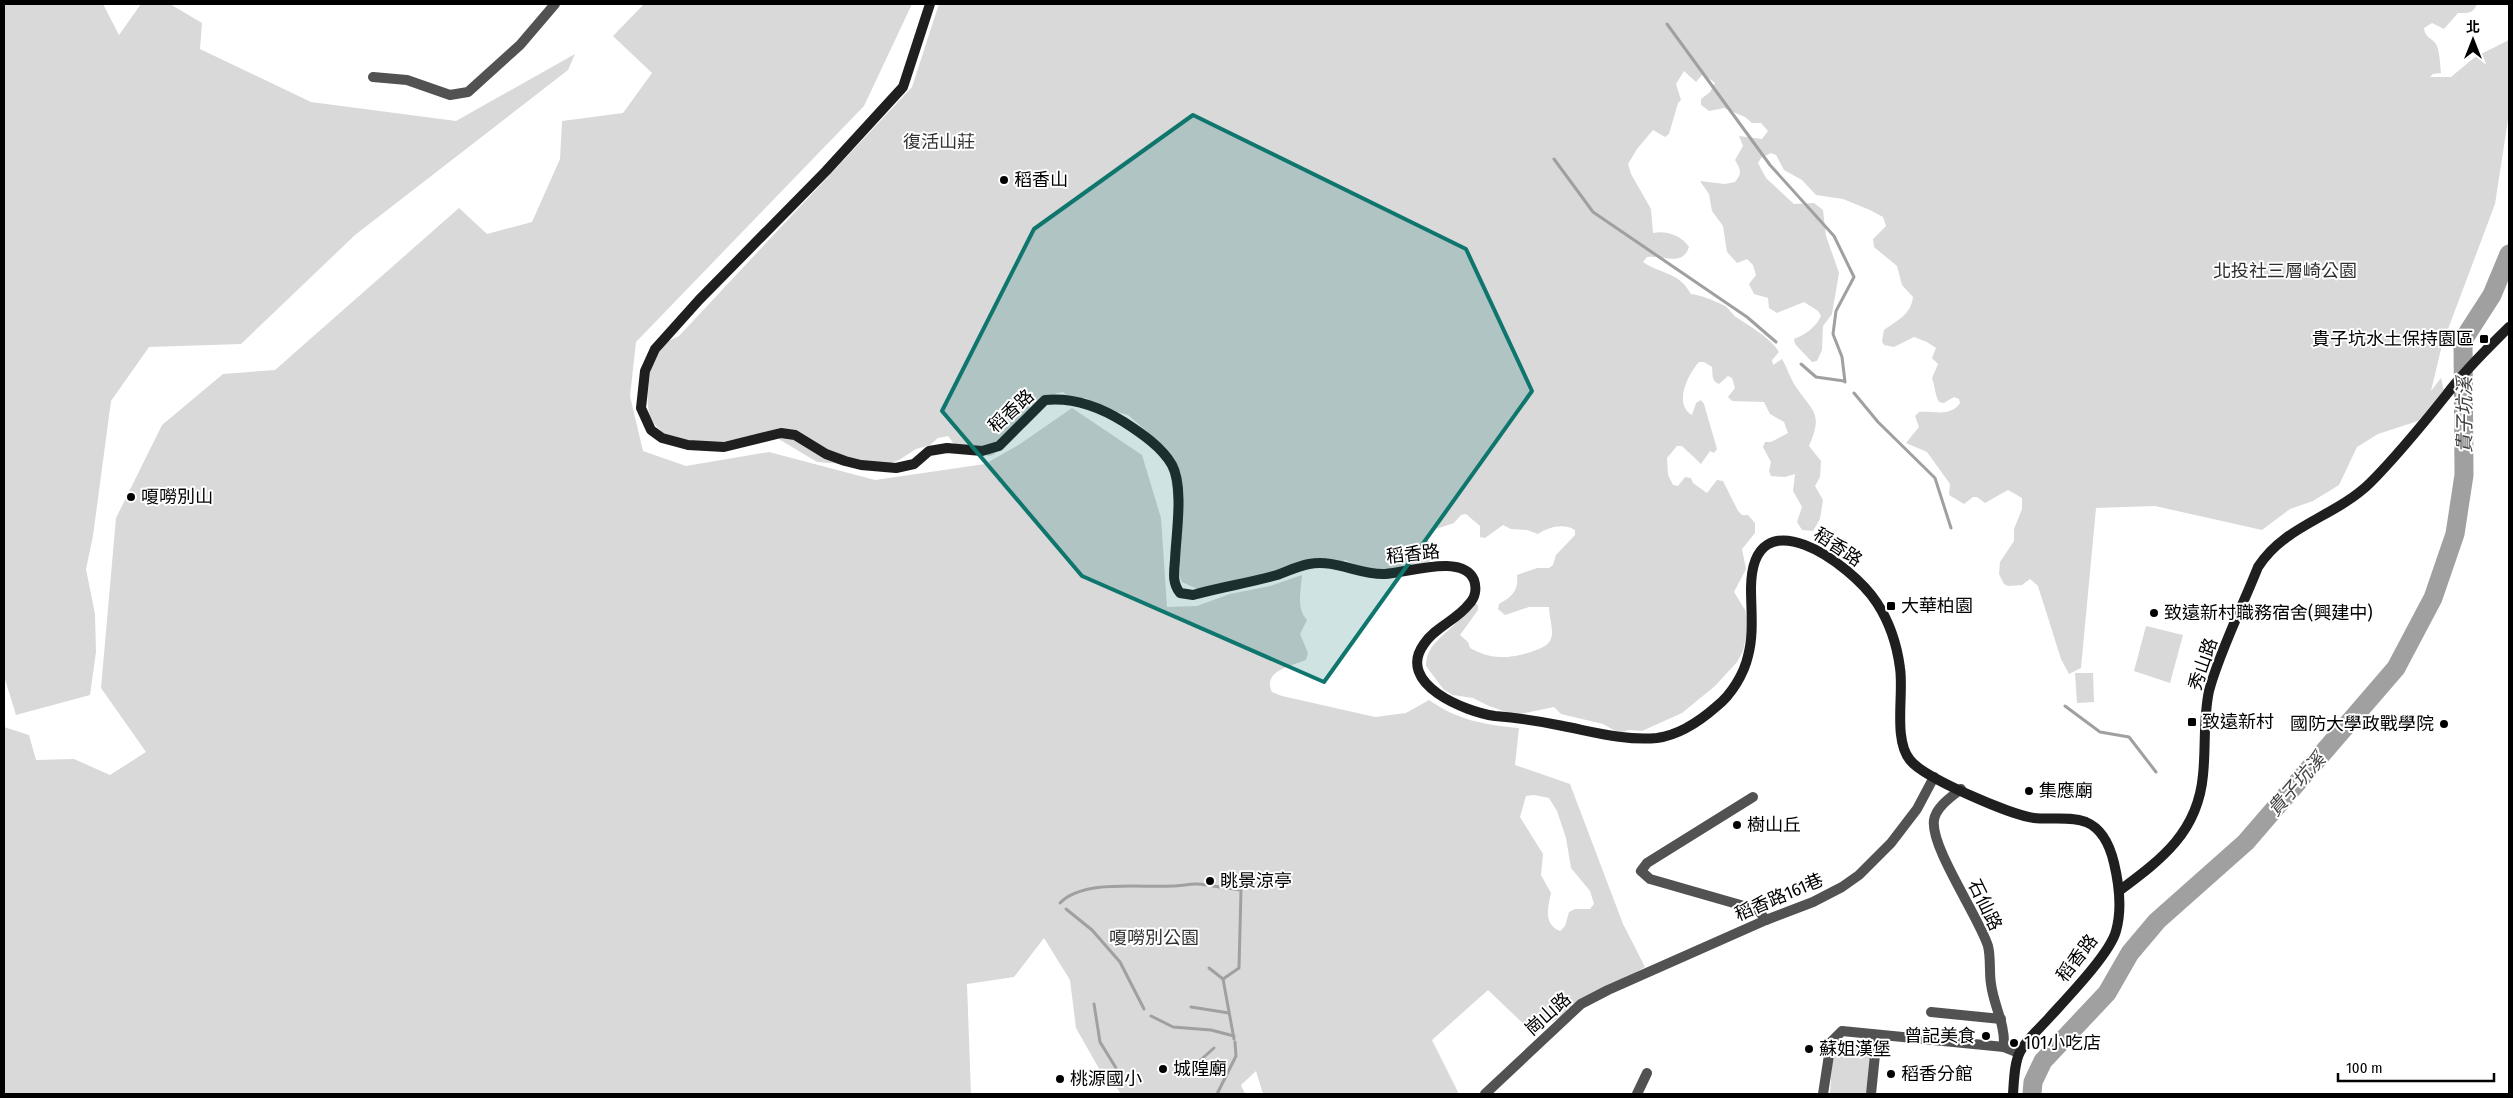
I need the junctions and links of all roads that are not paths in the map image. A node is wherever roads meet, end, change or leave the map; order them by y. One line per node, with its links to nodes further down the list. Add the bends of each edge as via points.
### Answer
1 (556, 4): 3 (street, via 520,45 468,92 450,95 407,80)
2 (930, 4): 5 (street, 稻香路, via 903,87 655,348 645,371 641,408 651,430 662,438 688,445 724,447 781,433 795,435 826,454 845,461 896,468 914,464 929,451 947,448 982,451 999,446 1045,400 1070,399 1086,404 1109,413 1140,432 1160,449 1173,466 1177,501 1174,578 1180,593 1193,595 1320,562 1383,574 1444,566 1462,568 1475,582 1474,597 1420,648 1419,667 1426,684 1442,698 1470,712 1623,738 1660,738 1697,723 1728,697 1748,660 1751,578 1755,560 1768,545 1799,541 1822,552 1862,583 1877,602 1895,642 1901,671 1902,744 1912,763)
3 (373, 77)
4 (2509, 327): 8 (street, 秀山路, via 2362,490 2336,509 2294,531 2267,553 2258,567 2210,688 2205,710 2200,796 2191,820 2165,856)
5 (1934, 777): 6 (street, 稻香路); 9 (street, 稻香路161巷, via 1918,809 1891,843 1859,875 1813,902)
6 (1961, 789): 8 (street, 稻香路, via 2032,818 2081,820 2094,827 2109,847); 12 (street, 石仙路, via 1940,808 1934,821 1937,838 1988,946 1991,986)
7 (1753, 797): 9 (street, via 1647,863 1641,871 1650,879 1758,910)
8 (2120, 891): 15 (street, 稻香路, via 2116,932 2109,945)
9 (1766, 920): 10 (street, 稻香路161巷)
10 (1597, 997): 17 (street, 崗山路, via 1581,1004)
11 (1930, 1012): 12 (street)
12 (2001, 1019): 14 (street, 石仙路, via 2005,1030)
13 (1877, 1035): 14 (street); 19 (street, via 1842,1032 1831,1042); 20 (street)
14 (2004, 1047): 15 (street)
15 (2019, 1053): 21 (street)
16 (1647, 1073): 18 (street)
17 (1485, 1094)
18 (1637, 1094)
19 (1823, 1094)
20 (1871, 1094)
21 (2013, 1094)

